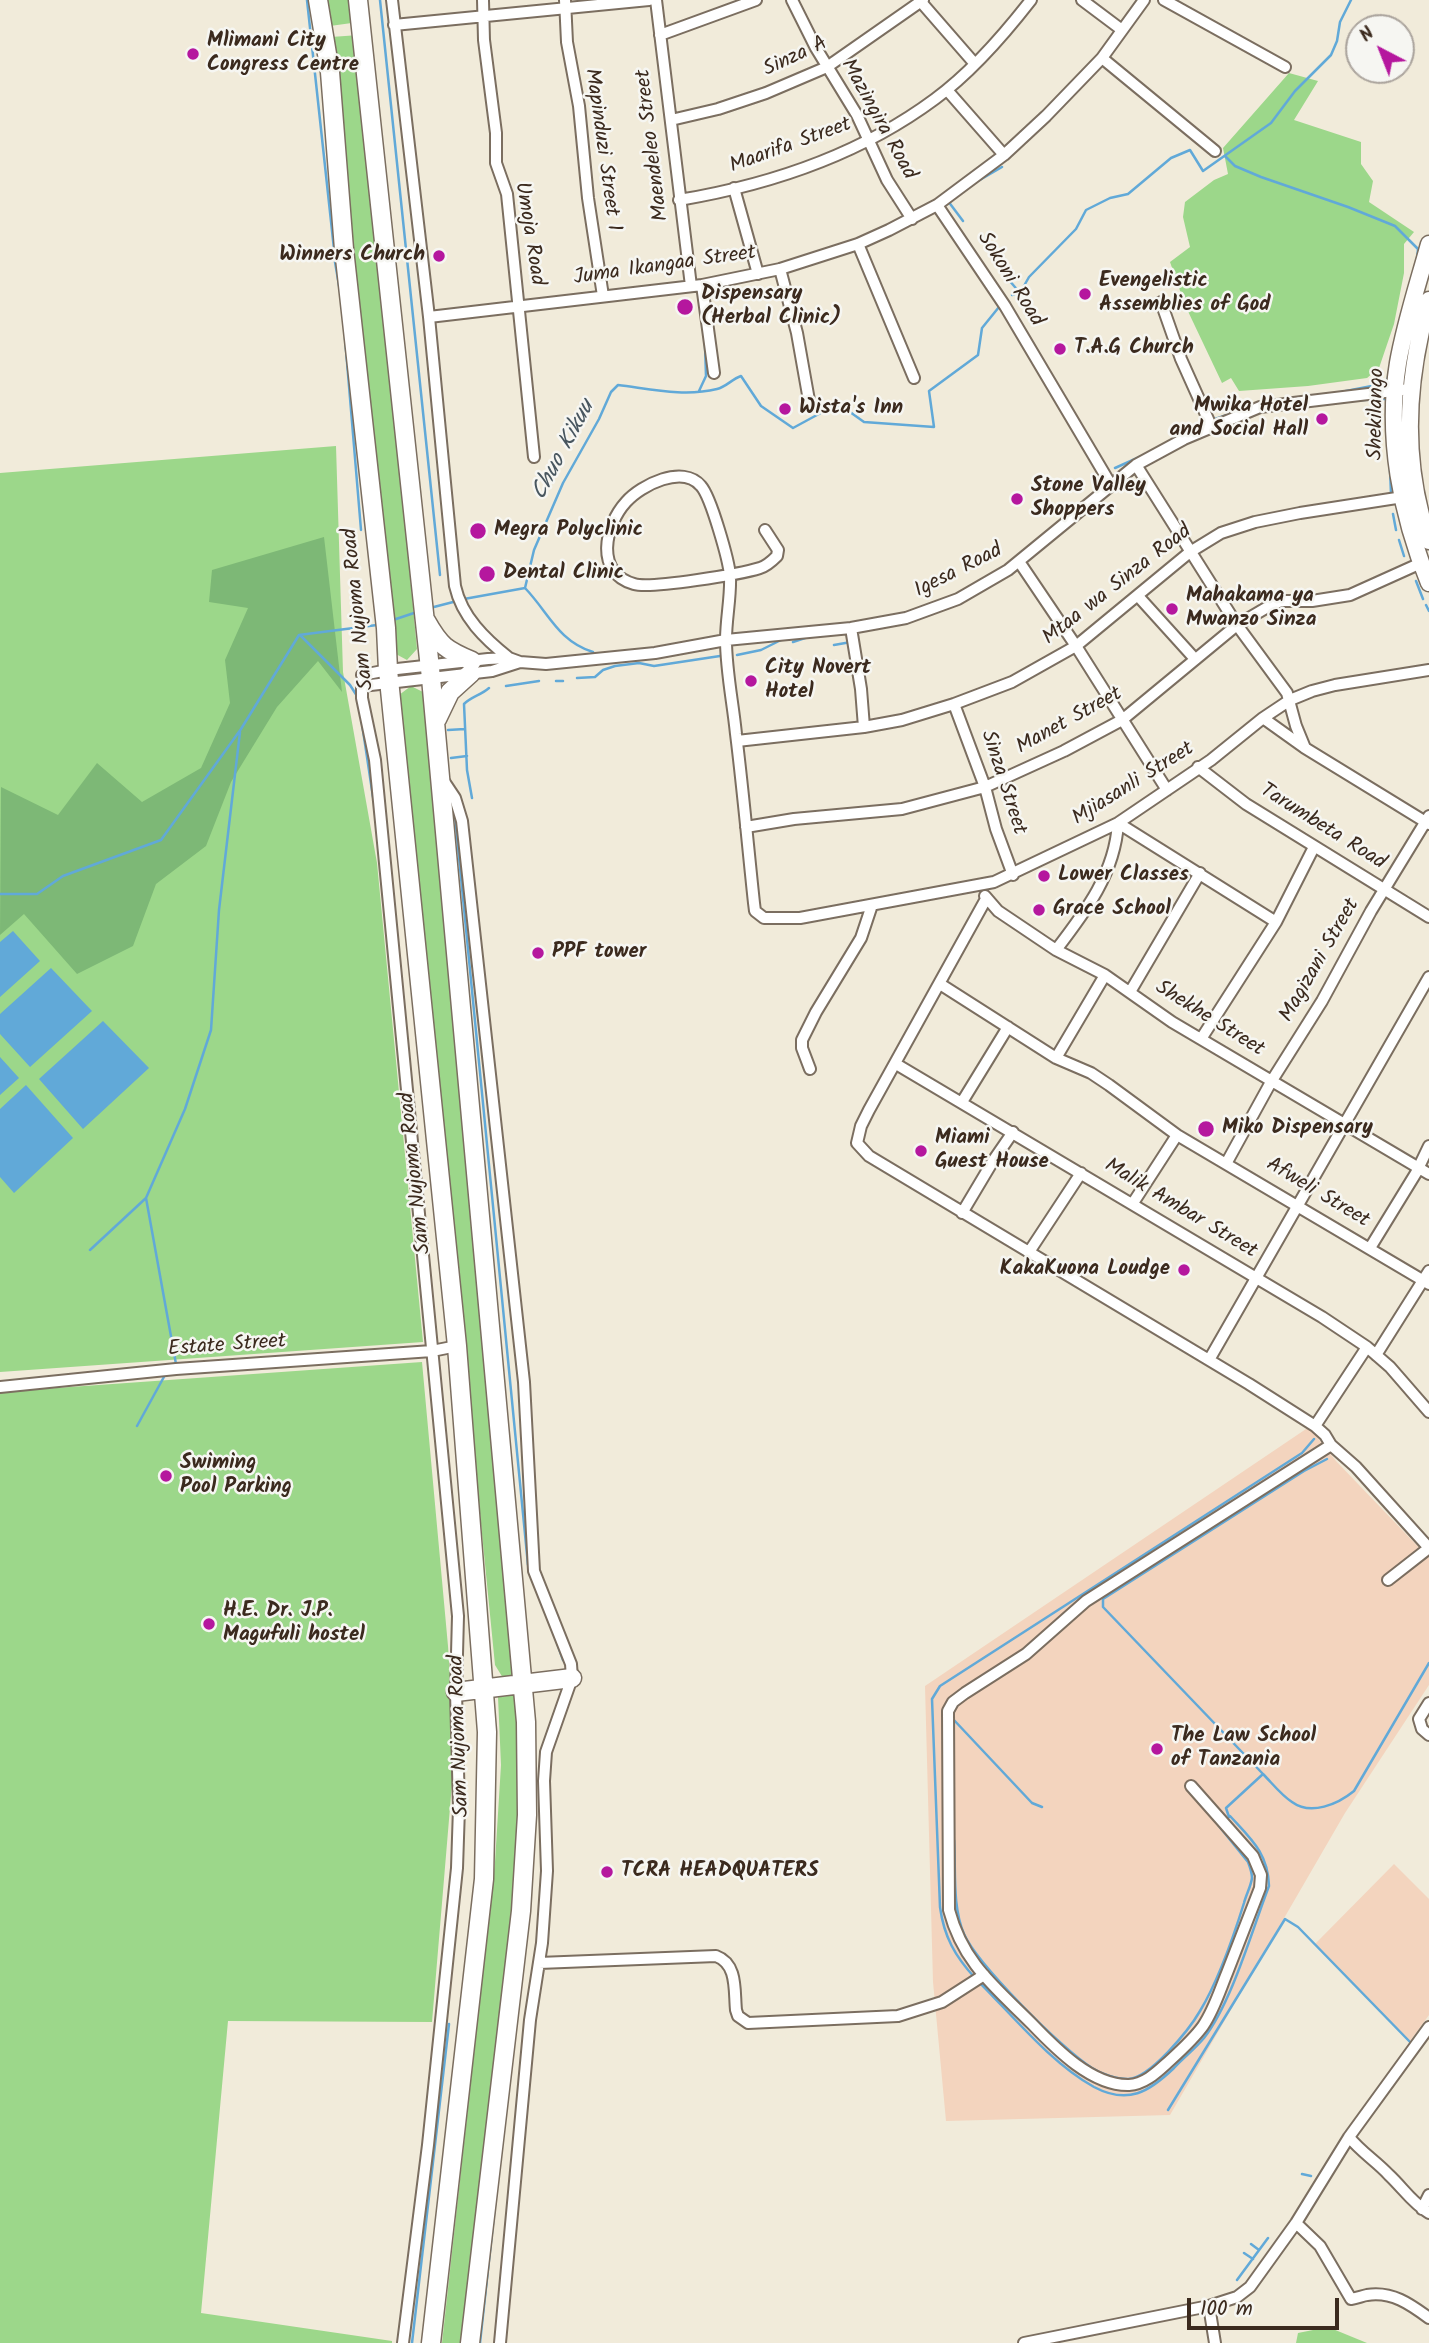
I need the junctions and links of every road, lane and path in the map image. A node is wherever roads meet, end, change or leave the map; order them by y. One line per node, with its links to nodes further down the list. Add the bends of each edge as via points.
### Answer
1 (316, 0): 70 (main road, Sam Nujoma Road, via 330,72 338,192)
2 (358, 0): 60 (main road)
3 (392, 0): 16 (street)
4 (483, 0): 15 (street, Umoja Road)
5 (649, 0): 14 (street)
6 (656, 0): 18 (street, Maendeleo Street)
7 (756, 0): 18 (street)
8 (792, 0): 21 (street, Mazingira Road)
9 (1031, 0): 20 (street, Maarifa Street)
10 (1082, 0): 17 (street)
11 (1144, 0): 17 (street, Juma Ikangaa Street)
12 (1164, 0): 22 (street)
13 (922, 1): 20 (street); 21 (street, Sinza A)
14 (565, 4): 15 (street); 37 (street, Mapinduzi Street 1)
15 (482, 17): 16 (street); 40 (street, Umoja Road, via 496,163 507,194)
16 (394, 25): 41 (street)
17 (1122, 30): 19 (street, Juma Ikangaa Street)
18 (660, 35): 24 (street, Maendeleo Street)
19 (1102, 58): 26 (street); 27 (street, Juma Ikangaa Street)
20 (975, 64): 23 (street, Maarifa Street)
21 (827, 67): 24 (street, Sinza A, via 766,93); 25 (street, Mazingira Road)
22 (1285, 67)
23 (947, 90): 25 (street, Maarifa Street); 27 (street)
24 (671, 120): 29 (street, Maendeleo Street)
25 (869, 139): 28 (street, Maarifa Street, via 777,177); 31 (street, Mazingira Road, via 887,180)
26 (1215, 151)
27 (1004, 155): 30 (street, Juma Ikangaa Street)
28 (734, 188): 29 (street, Maarifa Street); 35 (street)
29 (679, 200): 36 (street, Maendeleo Street)
30 (937, 205): 31 (street, Juma Ikangaa Street); 50 (street, Sokoni Road, via 1005,306)
31 (912, 219): 32 (street, Juma Ikangaa Street)
32 (858, 244): 34 (street, Juma Ikangaa Street); 44 (street)
33 (1429, 244): 45 (main road, Shekilango, via 1405,328)
34 (780, 269): 35 (street, Juma Ikangaa Street); 46 (street)
35 (758, 274): 36 (street, Juma Ikangaa Street)
36 (696, 286): 37 (street, Juma Ikangaa Street); 43 (street, Maendeleo Street)
37 (603, 296): 40 (street, Juma Ikangaa Street)
38 (1429, 300): 42 (main road, Shekilango)
39 (1161, 302): 47 (street)
40 (520, 307): 41 (street, Juma Ikangaa Street); 48 (street, Umoja Road)
41 (429, 317): 66 (street, via 456,590 472,623)
42 (1425, 333): 45 (main road, Shekilango)
43 (714, 373)
44 (914, 378)
45 (1403, 389): 47 (street, Igesa Road, via 1261,407); 51 (main road, Shekilango, via 1395,435); 53 (main road, Shekilango, via 1418,500)
46 (810, 406)
47 (1212, 428): 49 (street, Igesa Road)
48 (534, 457)
49 (1136, 466): 50 (street, Igesa Road); 54 (street)
50 (1111, 485): 55 (street, Igesa Road)
51 (1403, 498): 54 (street, Mtaa wa Sinza Road, via 1255,522 1221,533); 56 (main road, Shekilango)
52 (765, 530): 57 (street, via 777,545 777,556 762,568)
53 (1429, 541)
54 (1190, 552): 59 (street, Mtaa wa Sinza Road); 61 (street)
55 (1020, 563): 62 (street, Igesa Road, via 926,612); 64 (street)
56 (1420, 563): 58 (main road, Shekilango); 61 (street, Manet Street, via 1350,595 1281,601)
57 (730, 574): 57 (street, via 645,586 630,583 617,573 607,554 612,521 629,498 651,483 678,477 695,480 709,501); 63 (street)
58 (1429, 583)
59 (1138, 596): 64 (street, Mtaa wa Sinza Road); 65 (street)
60 (423, 615): 67 (main road, via 440,645); 69 (main road)
61 (1237, 625): 65 (street, Manet Street); 71 (street)
62 (851, 628): 63 (street, Igesa Road); 75 (street)
63 (726, 640): 66 (street, Igesa Road, via 546,664); 77 (street)
64 (1076, 646): 72 (street, Mtaa wa Sinza Road, via 1012,682); 74 (street)
65 (1195, 659): 74 (street, Manet Street)
66 (515, 660): 67 (street, Igesa Road, via 492,671)
67 (471, 667): 69 (street, Igesa Road); 76 (main road, via 444,699)
68 (1429, 670): 71 (street, Mjiasanli Street, via 1335,685)
69 (430, 671): 70 (street, Igesa Road); 76 (main road)
70 (389, 676): 122 (main road, Sam Nujoma Road); 124 (street, Igesa Road, via 362,681 362,698 374,760)
71 (1290, 700): 73 (street, Mjiasanli Street); 78 (street)
72 (954, 704): 75 (street, Mtaa wa Sinza Road); 81 (street, Sinza Street)
73 (1263, 718): 78 (street); 79 (street, Mjiasanli Street)
74 (1122, 720): 81 (street, Manet Street); 82 (street)
75 (864, 727): 77 (street, Mtaa wa Sinza Road)
76 (434, 730): 80 (main road)
77 (737, 741): 85 (street)
78 (1305, 748): 83 (street)
79 (1198, 767): 82 (street, Mjiasanli Street); 86 (street, Tarumbeta Road)
80 (440, 776): 133 (street, via 455,798 461,821 524,1382 534,1571 571,1664); 134 (main road)
81 (985, 787): 85 (street, Manet Street, via 902,808); 88 (street, Sinza Street)
82 (1167, 790): 84 (street, Mjiasanli Street)
83 (1428, 821): 90 (street, Magizani Street)
84 (1118, 823): 87 (street); 88 (street, Mjiasanli Street); 95 (street, via 1117,844 1107,873)
85 (746, 827): 92 (street, Mjiasanli Street, via 755,911 764,918 800,918)
86 (1314, 847): 90 (street, Tarumbeta Road); 94 (street)
87 (1200, 873): 94 (street); 99 (street)
88 (1013, 875): 89 (street, Mjiasanli Street)
89 (979, 886): 91 (street, Shekhe Street); 92 (street, Mjiasanli Street)
90 (1385, 889): 93 (street, Tarumbeta Road); 105 (street, Magizani Street)
91 (986, 899): 95 (street, Shekhe Street); 98 (street)
92 (872, 905): 104 (street, via 861,938 802,1040)
93 (1429, 917)
94 (1276, 922): 101 (street)
95 (1056, 950): 96 (street, Shekhe Street)
96 (1105, 975): 99 (street, Shekhe Street); 102 (street)
97 (1429, 977): 107 (street)
98 (940, 984): 100 (street, Afweli Street); 103 (street)
99 (1130, 992): 101 (street, Shekhe Street)
100 (1008, 1027): 102 (street, Afweli Street); 106 (street)
101 (1201, 1039): 105 (street, Shekhe Street)
102 (1056, 1058): 109 (street, Afweli Street, via 1091,1073)
103 (896, 1064): 106 (street, Malik Ambar Street); 117 (street, via 861,1126 857,1143 869,1156)
104 (810, 1069)
105 (1271, 1082): 107 (street, Shekhe Street); 111 (street, Magizani Street)
106 (962, 1102): 108 (street, Malik Ambar Street)
107 (1345, 1125): 112 (street, Shekhe Street); 116 (street)
108 (1013, 1132): 113 (street, Malik Ambar Street); 117 (street)
109 (1177, 1135): 111 (street, Afweli Street); 115 (street)
110 (1429, 1146): 112 (street)
111 (1227, 1162): 116 (street, Afweli Street)
112 (1419, 1167): 114 (street, Shekhe Street); 118 (street)
113 (1081, 1173): 115 (street, Malik Ambar Street); 119 (street)
114 (1429, 1174)
115 (1133, 1203): 120 (street, Malik Ambar Street)
116 (1297, 1204): 118 (street, Afweli Street); 120 (street)
117 (962, 1213): 119 (street)
118 (1370, 1248): 121 (street, Afweli Street)
119 (1029, 1252): 126 (street)
120 (1255, 1278): 123 (street, Malik Ambar Street); 126 (street)
121 (1427, 1278): 125 (street)
122 (457, 1346): 124 (street, Estate Street); 135 (main road, Sam Nujoma Road)
123 (1367, 1347): 125 (street, Malik Ambar Street); 129 (street)
124 (432, 1351): 127 (street, Estate Street); 136 (street, via 458,1616)
125 (1376, 1355): 128 (street, Malik Ambar Street)
126 (1209, 1360): 129 (street)
127 (0, 1387)
128 (1429, 1412)
129 (1315, 1426): 130 (street)
130 (1331, 1445): 131 (street); 141 (street, via 1086,1601 1026,1654 953,1702 947,1719 949,1910 965,1953)
131 (1429, 1548): 132 (street)
132 (1388, 1580)
133 (572, 1678): 134 (main road); 140 (street, via 546,1752 547,1871)
134 (524, 1683): 135 (main road); 151 (main road, via 526,1860)
135 (484, 1689): 136 (main road); 150 (main road, Sam Nujoma Road, via 484,1879)
136 (456, 1692): 149 (street, via 457,1868)
137 (1429, 1703): 138 (street, via 1419,1719)
138 (1429, 1735)
139 (1191, 1786): 141 (street, via 1253,1856 1261,1881 1214,2004 1202,2026 1170,2061 1140,2083 1108,2082 1050,2042)
140 (539, 1963): 141 (street, via 716,1956 732,1970 738,2017 748,2023 898,2016 942,2002); 152 (street, via 528,2033)
141 (984, 1975)
142 (1429, 2027): 143 (street)
143 (1349, 2137): 145 (street); 146 (street)
144 (1429, 2195): 145 (street)
145 (1425, 2211)
146 (1296, 2223): 147 (street, via 1250,2287 1237,2297); 148 (street, via 1321,2246 1351,2299 1392,2297)
147 (1209, 2306): 153 (street); 154 (street)
148 (1429, 2318)
149 (403, 2343)
150 (431, 2343)
151 (470, 2343)
152 (500, 2343)
153 (1024, 2343)
154 (1215, 2343)

